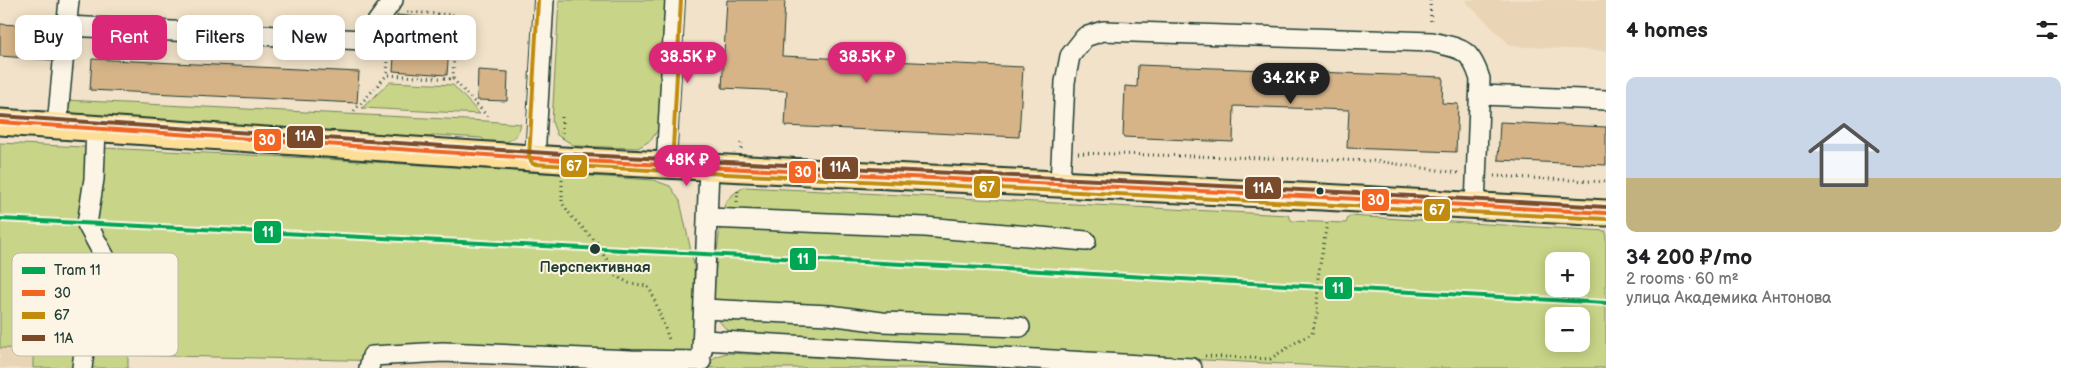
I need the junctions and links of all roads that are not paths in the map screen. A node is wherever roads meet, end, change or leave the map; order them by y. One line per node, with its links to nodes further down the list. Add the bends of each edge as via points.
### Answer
1 (68, 0): 5 (street)
2 (544, 0): 13 (street)
3 (675, 0): 14 (street)
4 (390, 5): 6 (street, via 364,40)
5 (67, 15)
6 (82, 27)
7 (64, 60): 11 (street)
8 (1481, 95): 9 (street); 16 (street, via 1475,62 1462,49 1432,42 1103,31 1085,37 1070,56 1065,82); 17 (street)
9 (1606, 100)
10 (0, 122): 11 (main road)
11 (57, 126): 12 (main road)
12 (96, 129): 13 (main road); 21 (street, via 93,189 87,224)
13 (535, 158): 14 (main road)
14 (666, 166): 15 (main road)
15 (709, 168): 16 (main road); 19 (street)
16 (1060, 184): 17 (main road)
17 (1476, 206): 18 (main road)
18 (1606, 213)
19 (708, 218): 20 (street, via 925,227); 22 (street)
20 (1086, 241)
21 (103, 253)
22 (704, 309): 23 (street, via 829,315 882,322); 24 (street)
23 (1020, 327)
24 (703, 340): 26 (street); 27 (street)
25 (1198, 362): 28 (street)
26 (701, 364): 29 (street, via 675,360 443,352 372,356)
27 (1077, 364): 28 (street)
28 (1127, 366)
29 (369, 368)

